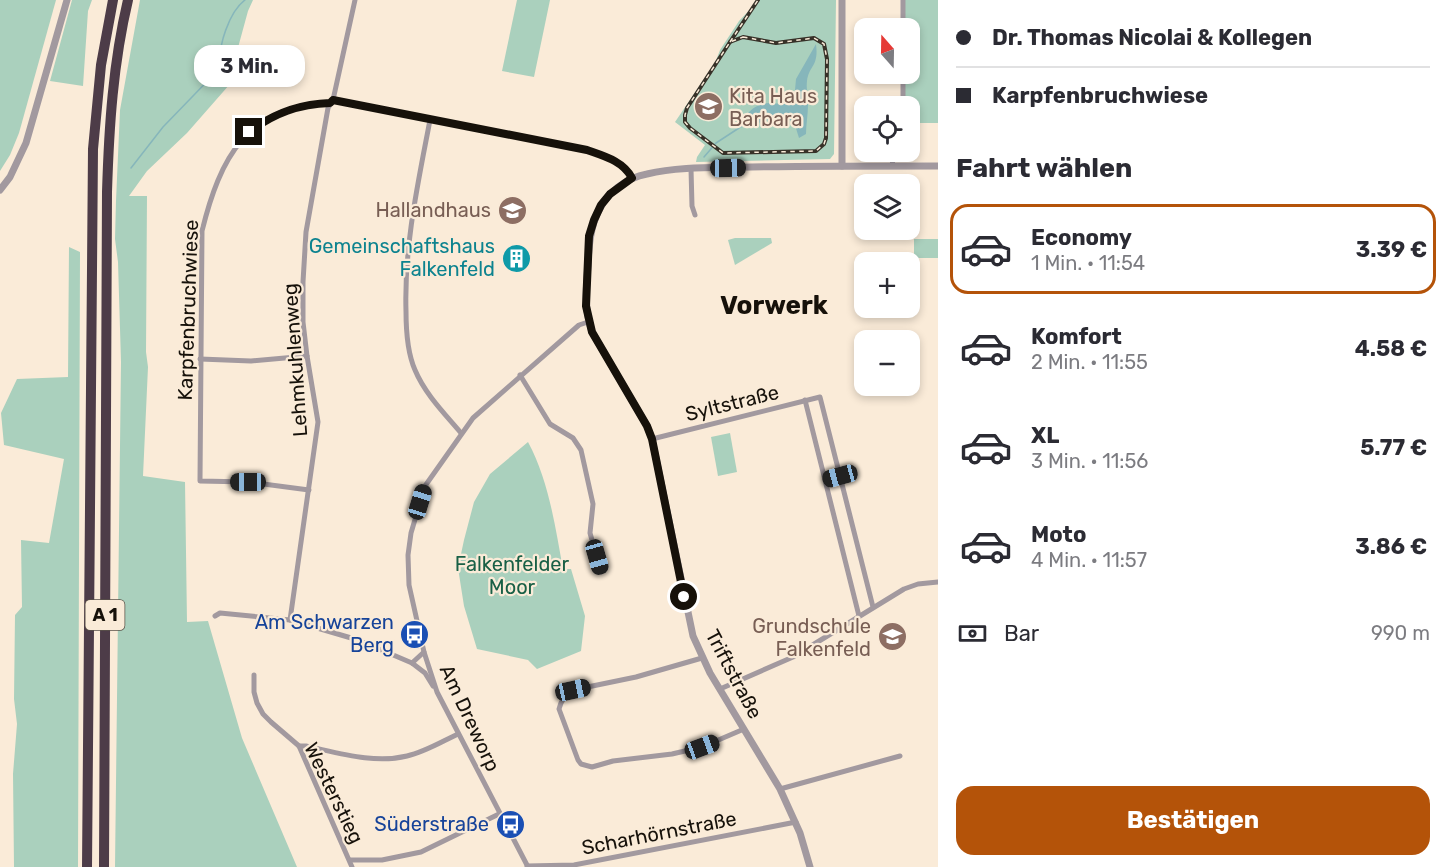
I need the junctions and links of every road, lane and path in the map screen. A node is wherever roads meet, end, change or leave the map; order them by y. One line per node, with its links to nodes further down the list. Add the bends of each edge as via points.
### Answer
1 (66, 0): 16 (street, via 26,143)
2 (113, 0): 52 (highway, A 1, via 101,65 93,149)
3 (128, 0): 53 (highway, A 1, via 111,107 107,192)
4 (355, 0): 8 (street, Lehmkuhlenweg)
5 (842, 0): 12 (street)
6 (903, 0): 7 (street)
7 (903, 18)
8 (332, 101): 9 (street); 19 (street, Lehmkuhlenweg, via 306,232 303,322); 20 (street, Karpfenbruchwiese, via 285,111 261,123 228,157 202,231)
9 (430, 120): 15 (street, via 587,150 624,166); 23 (street, via 409,230 406,322 410,355 421,382)
10 (893, 162): 13 (street)
11 (938, 165): 13 (street, Triftstraße)
12 (842, 166): 13 (street, Triftstraße); 14 (street, Triftstraße)
13 (892, 166)
14 (691, 169): 15 (street, Triftstraße); 17 (street)
15 (632, 178): 18 (street, Triftstraße, via 601,205 589,236)
16 (0, 190)
17 (695, 215)
18 (588, 322): 21 (street, Am Dreworp, via 579,325); 24 (street, Triftstraße)
19 (307, 356): 20 (street, via 251,361); 27 (street, Lehmkuhlenweg, via 318,422)
20 (200, 359): 27 (street, Karpfenbruchwiese, via 200,481)
21 (520, 375): 23 (street, Am Dreworp); 30 (street, via 550,424 573,438 581,450 593,504 590,533)
22 (805, 400): 24 (street, Syltstraße); 25 (street, Syltstraße, via 820,397); 26 (street)
23 (461, 433): 36 (street, Am Dreworp, via 425,486 411,534 409,585)
24 (652, 439): 37 (street, Triftstraße, via 684,597)
25 (840, 476): 26 (street); 28 (street)
26 (825, 480): 29 (street)
27 (309, 490): 35 (street, Lehmkuhlenweg)
28 (856, 543): 29 (street); 32 (street)
29 (842, 547): 34 (street)
30 (601, 572)
31 (938, 582): 32 (street, via 904,589)
32 (873, 608): 34 (street)
33 (215, 616): 35 (street, via 220,613)
34 (859, 616): 40 (street, via 793,657)
35 (290, 620): 38 (street, via 357,639)
36 (424, 652): 38 (street); 41 (street, Am Dreworp)
37 (702, 658): 40 (street, Triftstraße); 42 (street, via 566,695 559,709 578,760 592,766 687,751)
38 (412, 663): 41 (street, via 425,673)
39 (254, 675): 44 (street, Westerstieg, via 254,692 263,714)
40 (720, 689): 42 (street, Triftstraße)
41 (437, 693): 43 (street, Am Dreworp)
42 (744, 729): 46 (street, Triftstraße)
43 (458, 734): 44 (street, via 426,750 395,759 378,760); 47 (street, Am Dreworp)
44 (298, 746): 49 (street, Westerstieg)
45 (900, 756): 46 (street)
46 (780, 789): 48 (street, Triftstraße)
47 (499, 814): 49 (street, via 421,852 382,860); 50 (street, Am Dreworp)
48 (796, 822): 51 (street, Scharhörnstraße); 55 (street, Triftstraße)
49 (350, 860): 54 (street, Westerstieg)
50 (527, 866): 51 (street, Scharhörnstraße)
51 (571, 866)
52 (87, 867)
53 (104, 867)
54 (352, 867)
55 (810, 867)

